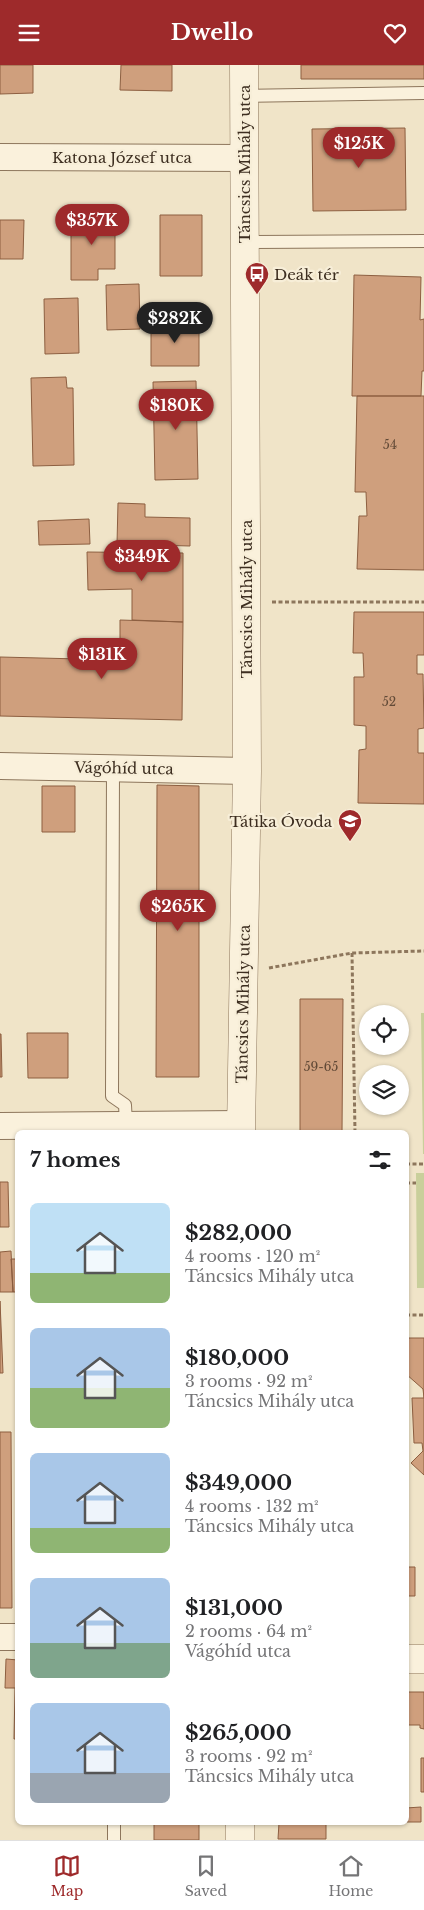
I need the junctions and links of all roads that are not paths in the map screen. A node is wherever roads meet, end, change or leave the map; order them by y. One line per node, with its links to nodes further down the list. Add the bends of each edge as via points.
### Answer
1 (244, 65): 3 (street, Táncsics Mihály utca)
2 (424, 93): 3 (lane)
3 (244, 96): 5 (street, Táncsics Mihály utca)
4 (0, 157): 5 (street, Katona József utca)
5 (244, 157): 7 (street, Táncsics Mihály utca)
6 (424, 241): 7 (lane)
7 (244, 242): 10 (street, Táncsics Mihály utca)
8 (0, 766): 9 (street, Vágóhíd utca)
9 (114, 769): 10 (street, Vágóhíd utca); 12 (lane, via 112,1096 125,1105)
10 (247, 771): 13 (street, Táncsics Mihály utca)
11 (0, 1126): 12 (street)
12 (124, 1128): 13 (street)
13 (241, 1128)
14 (0, 1637): 15 (street)
15 (15, 1637)
16 (409, 1659): 17 (street)
17 (424, 1659)
18 (114, 1825): 20 (lane)
19 (240, 1825): 21 (street)
20 (114, 1840)
21 (240, 1840)

